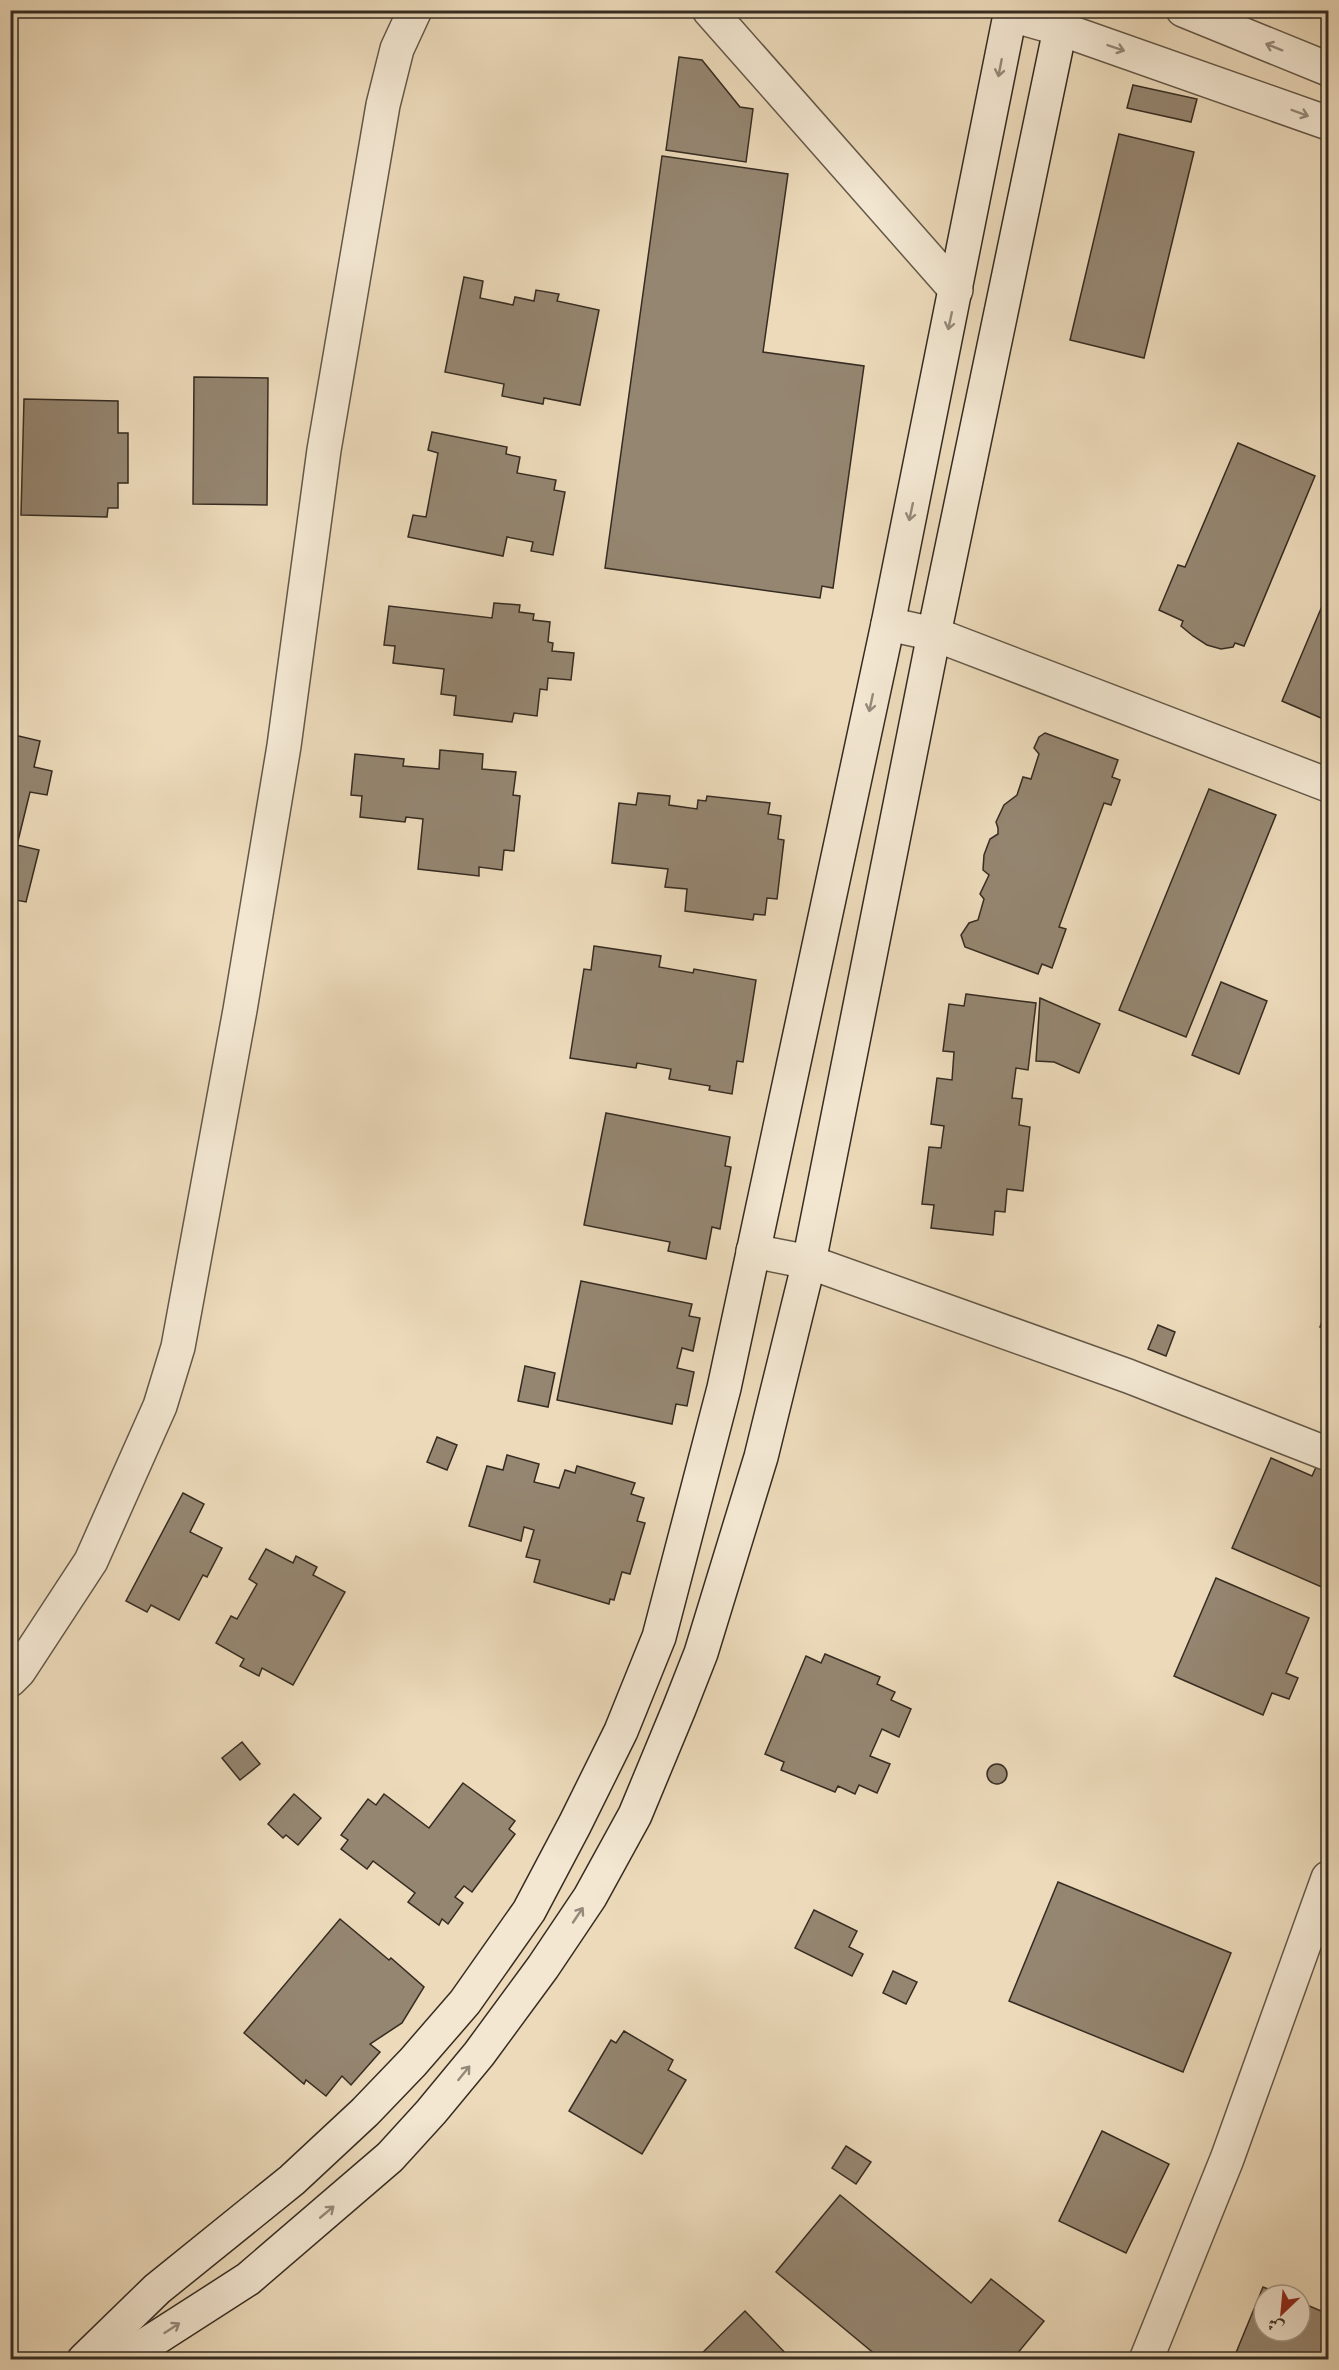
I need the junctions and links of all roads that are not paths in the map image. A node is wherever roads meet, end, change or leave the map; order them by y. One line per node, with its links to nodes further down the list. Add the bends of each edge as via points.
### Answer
1 (415, 10): 15 (street, via 397,49 383,105 324,450 284,746 178,1347 160,1406 91,1561)
2 (710, 10): 8 (street)
3 (1183, 10): 6 (street, one-way to 3)
4 (1011, 13): 5 (street); 8 (street, one-way to 8)
5 (1062, 20): 7 (street, one-way to 7); 10 (street)
6 (1329, 69)
7 (1329, 123)
8 (956, 290): 9 (street, one-way to 9)
9 (888, 624): 10 (street); 12 (street, one-way to 12)
10 (934, 634): 11 (street); 13 (street)
11 (1329, 784)
12 (753, 1251): 13 (street); 18 (street, via 724,1388 659,1637 621,1731 528,1911 465,2002 365,2112 292,2180 157,2289)
13 (809, 1262): 14 (street, via 1128,1376); 19 (street, one-way to 13, via 248,2279 390,2157 479,2054 590,1897 635,1815 701,1653 761,1457)
14 (1329, 1454)
15 (10, 1680)
16 (1329, 1878): 17 (street, via 1227,2159)
17 (1144, 2353)
18 (84, 2360)
19 (122, 2360)

